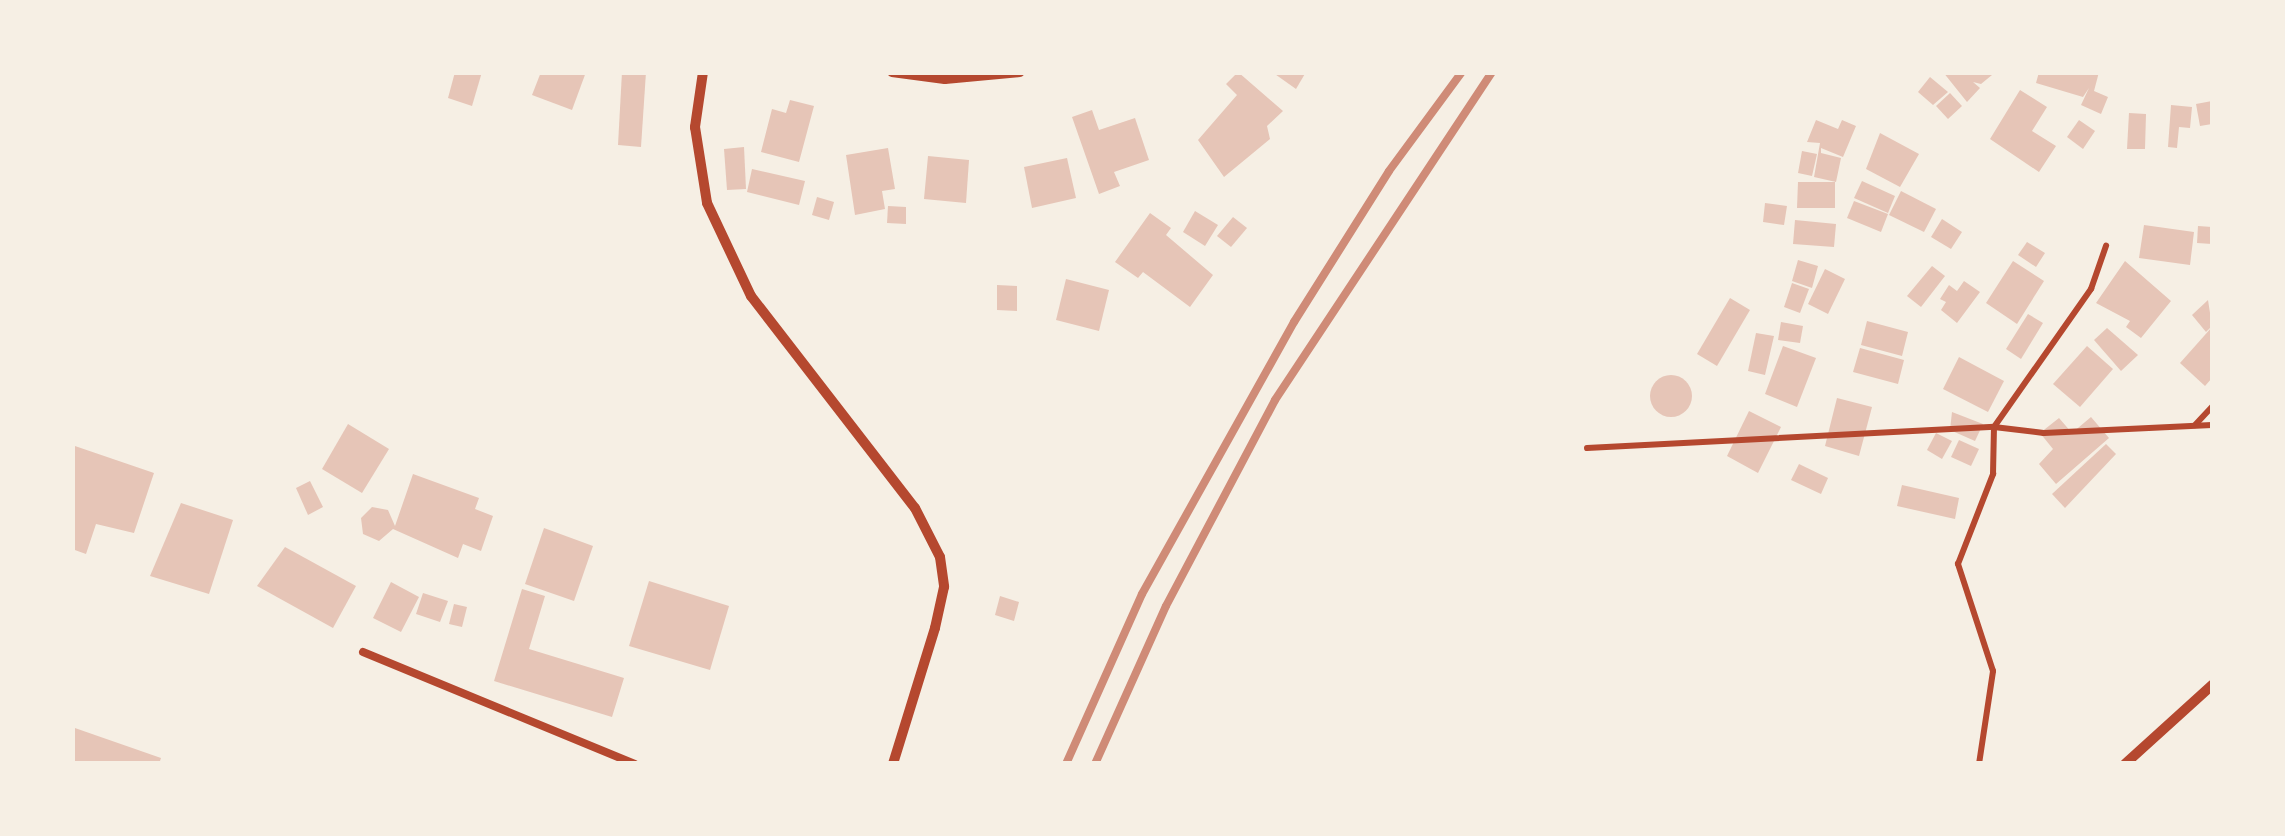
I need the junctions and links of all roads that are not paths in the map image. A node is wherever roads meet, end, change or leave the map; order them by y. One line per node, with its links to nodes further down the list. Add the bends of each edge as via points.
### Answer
1 (702, 72): 7 (street, via 696,128 707,203 751,296 934,539 944,587)
2 (892, 72): 3 (street, via 945,79)
3 (1020, 72)
4 (363, 652): 6 (lane)
5 (2212, 685): 8 (street)
6 (635, 764)
7 (894, 764)
8 (2125, 764)

